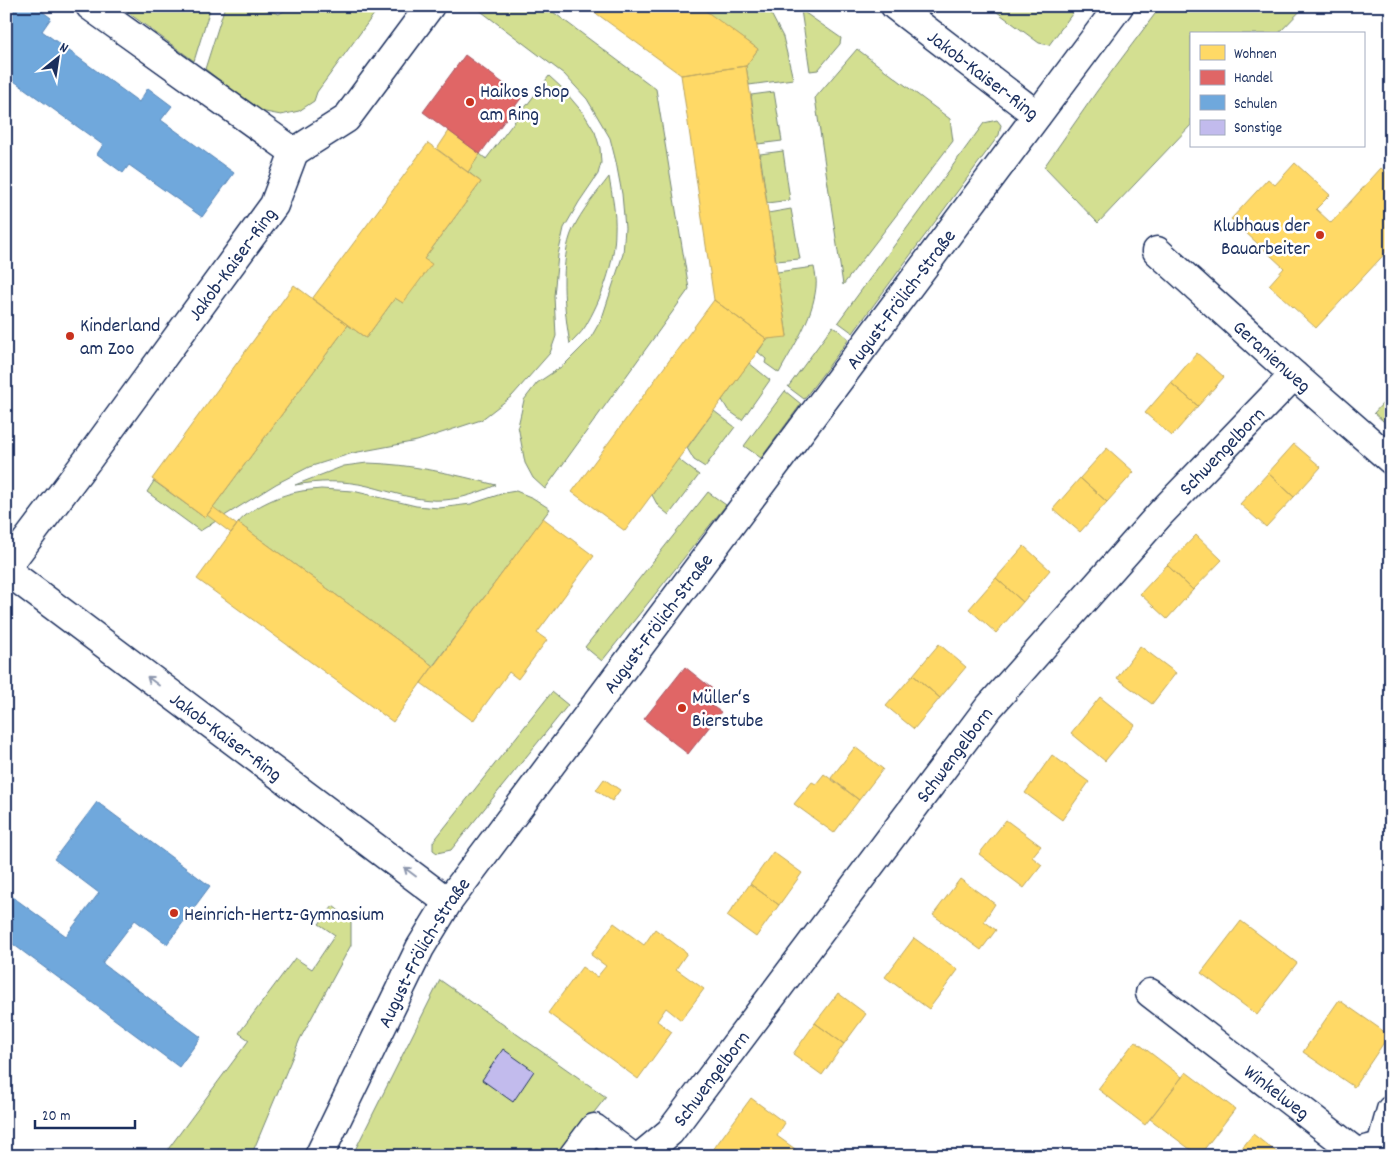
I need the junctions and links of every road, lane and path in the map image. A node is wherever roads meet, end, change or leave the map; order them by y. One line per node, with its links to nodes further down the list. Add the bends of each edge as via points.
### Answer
1 (90, 6): 6 (street)
2 (430, 6): 6 (street, via 346,119)
3 (895, 6): 5 (street, Jakob-Kaiser-Ring)
4 (1119, 6): 5 (street, Jakob-Kaiser-Ring)
5 (1037, 115): 11 (street, August-Frölich-Straße)
6 (294, 152): 10 (street, Jakob-Kaiser-Ring, via 274,205)
7 (1157, 251): 8 (street, Geranienweg)
8 (1294, 376): 9 (street, Geranienweg); 18 (street, Schwengelborn, via 1161,513 989,708 670,1132)
9 (1391, 460)
10 (6, 569): 11 (street, Jakob-Kaiser-Ring, one-way to 10)
11 (448, 902): 15 (street, August-Frölich-Straße, via 420,948)
12 (1150, 993): 14 (street, Winkelweg, via 1356,1152)
13 (1391, 1110): 14 (street, Winkelweg)
14 (1386, 1146)
15 (319, 1156)
16 (573, 1156): 17 (street, via 594,1128)
17 (631, 1156)
18 (641, 1156)

